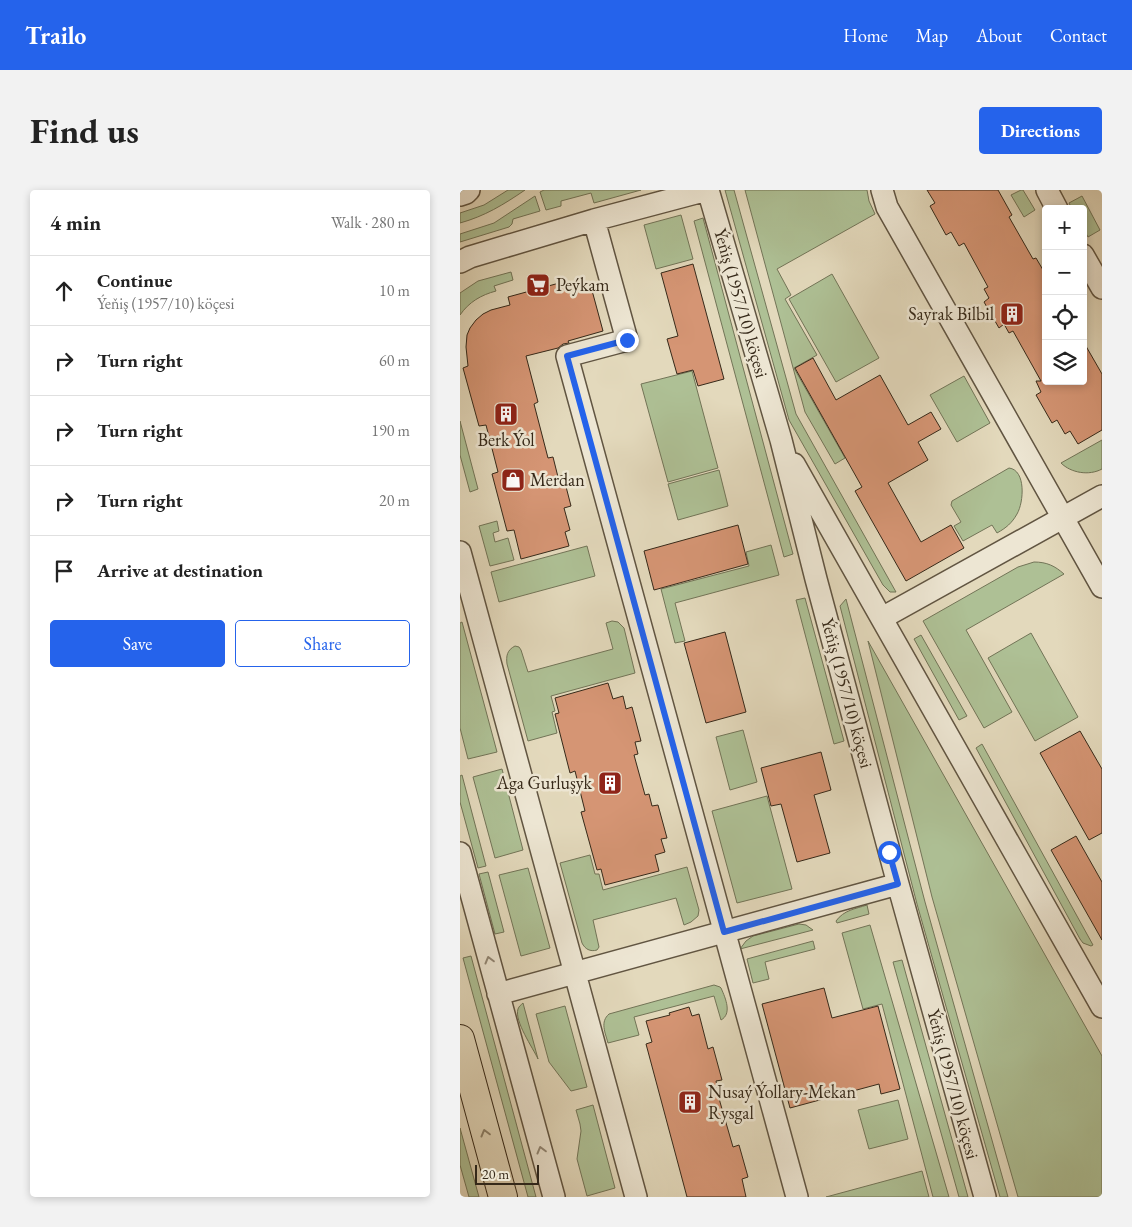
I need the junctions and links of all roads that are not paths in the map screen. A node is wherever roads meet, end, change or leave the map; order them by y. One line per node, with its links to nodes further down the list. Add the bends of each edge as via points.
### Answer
1 (470, 190): 5 (street)
2 (707, 190): 7 (street); 11 (street, Ýeňiş (1957/10) köçesi)
3 (882, 190): 13 (street, via 887,207)
4 (1047, 190): 6 (street)
5 (460, 196)
6 (1056, 205)
7 (594, 220): 8 (street); 19 (street, via 627,340 567,356)
8 (460, 262)
9 (1087, 262): 10 (street)
10 (1102, 288)
11 (781, 440): 16 (street); 18 (street, Ýeňiş (1957/10) köçesi)
12 (1102, 496): 13 (street)
13 (1063, 518): 15 (street); 16 (street)
14 (460, 552): 20 (street)
15 (1102, 587)
16 (882, 618): 21 (street)
17 (460, 852): 22 (street, one-way to 17)
18 (898, 884): 19 (street); 29 (street, Ýeňiş (1957/10) köçesi)
19 (724, 932): 20 (street); 28 (street)
20 (575, 973): 22 (street); 27 (street)
21 (1096, 984): 23 (street)
22 (498, 994): 26 (street, one-way to 22)
23 (1102, 1007)
24 (460, 1039): 25 (main road, one-way to 24)
25 (503, 1197)
26 (554, 1197)
27 (636, 1197)
28 (797, 1197)
29 (985, 1197)

